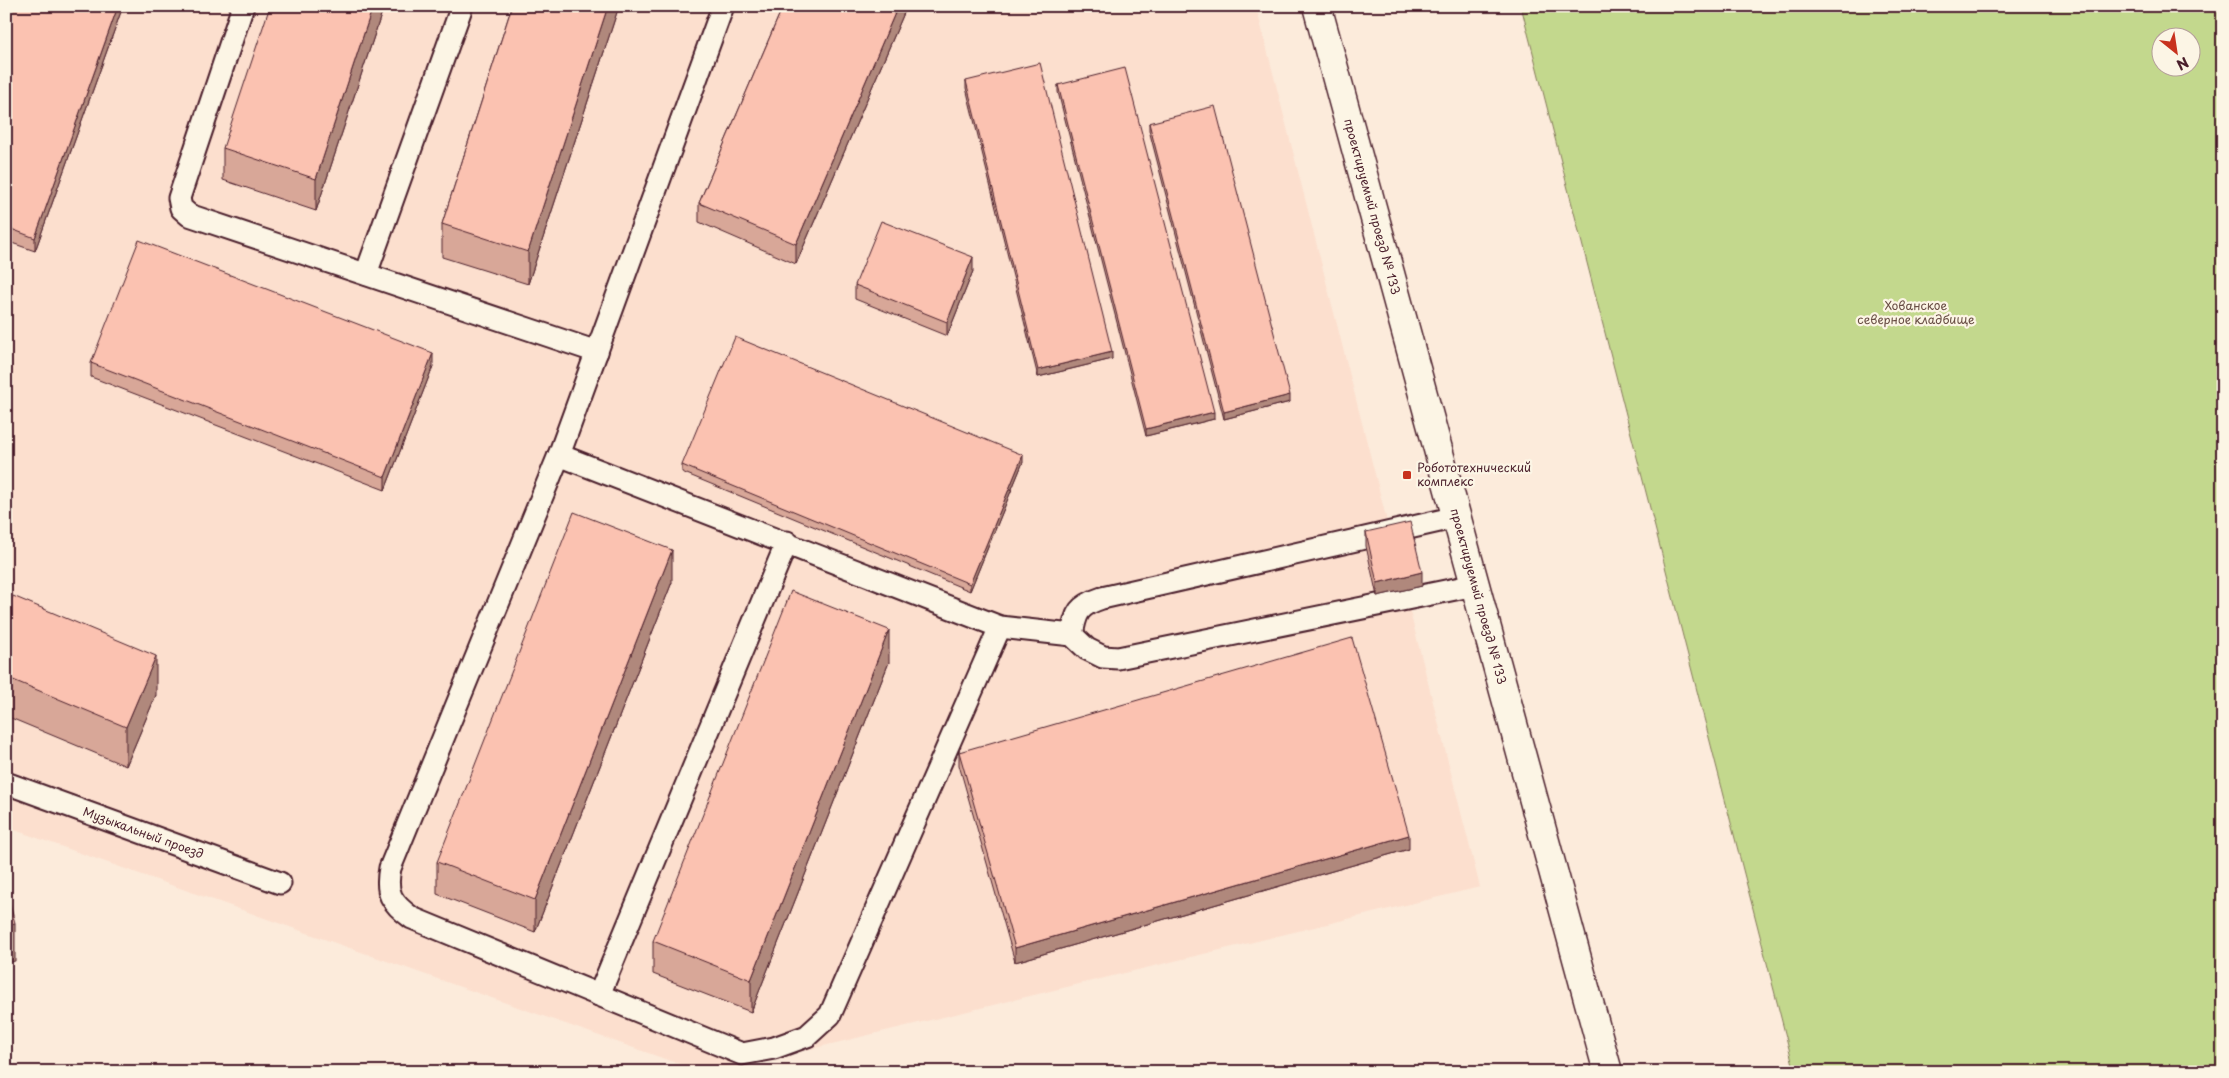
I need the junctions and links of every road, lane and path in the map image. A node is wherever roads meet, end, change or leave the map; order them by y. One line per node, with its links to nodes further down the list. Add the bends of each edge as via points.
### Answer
1 (244, 6): 5 (lane, via 179,198 181,208 189,215)
2 (462, 6): 5 (lane)
3 (723, 6): 6 (lane)
4 (1317, 6): 8 (street, проектируемый проезд № 133)
5 (366, 274): 6 (lane)
6 (597, 352): 7 (lane)
7 (559, 455): 9 (lane); 15 (lane, via 390,868 387,884 400,909 412,918)
8 (1457, 516): 10 (street, проектируемый проезд № 133); 12 (lane, via 1087,602 1075,614)
9 (787, 542): 11 (lane); 15 (lane)
10 (1475, 585): 12 (lane, via 1118,658 1095,653); 16 (street, проектируемый проезд № 133)
11 (1000, 627): 12 (lane); 15 (lane, via 830,1015 808,1036 774,1048 742,1054)
12 (1072, 635)
13 (6, 784): 14 (lane, Музыкальный проезд)
14 (280, 883)
15 (599, 995)
16 (1608, 1072)

